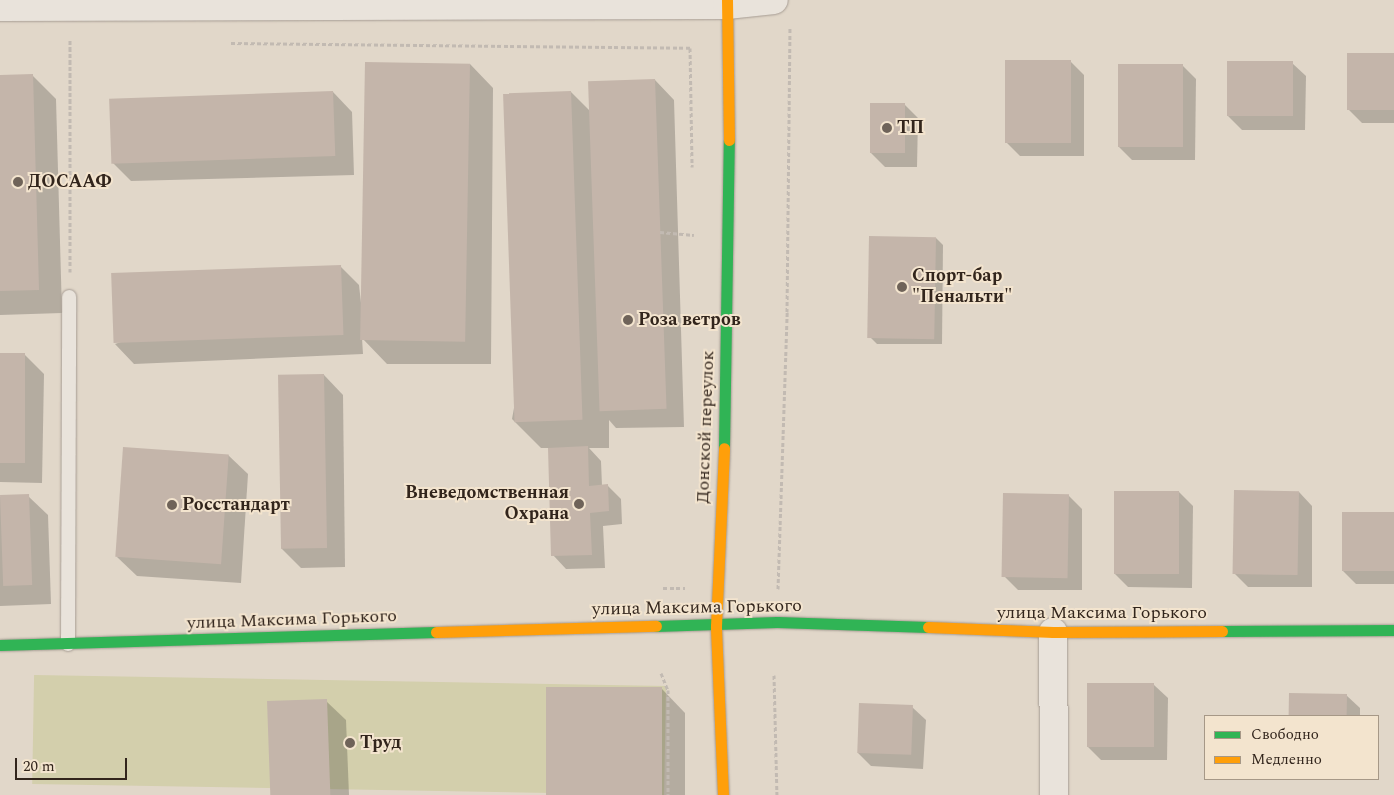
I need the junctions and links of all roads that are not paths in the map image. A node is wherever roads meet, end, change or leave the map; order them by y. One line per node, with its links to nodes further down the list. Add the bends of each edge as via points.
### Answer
1 (41, 3): 2 (street, via 70,7); 3 (street)
2 (727, 3): 4 (street); 6 (street, Донской переулок, via 730,64 725,416)
3 (0, 7)
4 (782, 10)
5 (69, 297): 9 (lane)
6 (716, 626): 8 (street, улица Максима Горького, via 776,622); 9 (street, улица Максима Горького); 11 (street, Донской переулок)
7 (1394, 630): 8 (street, улица Максима Горького)
8 (1054, 632): 12 (street)
9 (68, 644): 10 (street, улица Максима Горького)
10 (0, 645)
11 (723, 795)
12 (1054, 795)

